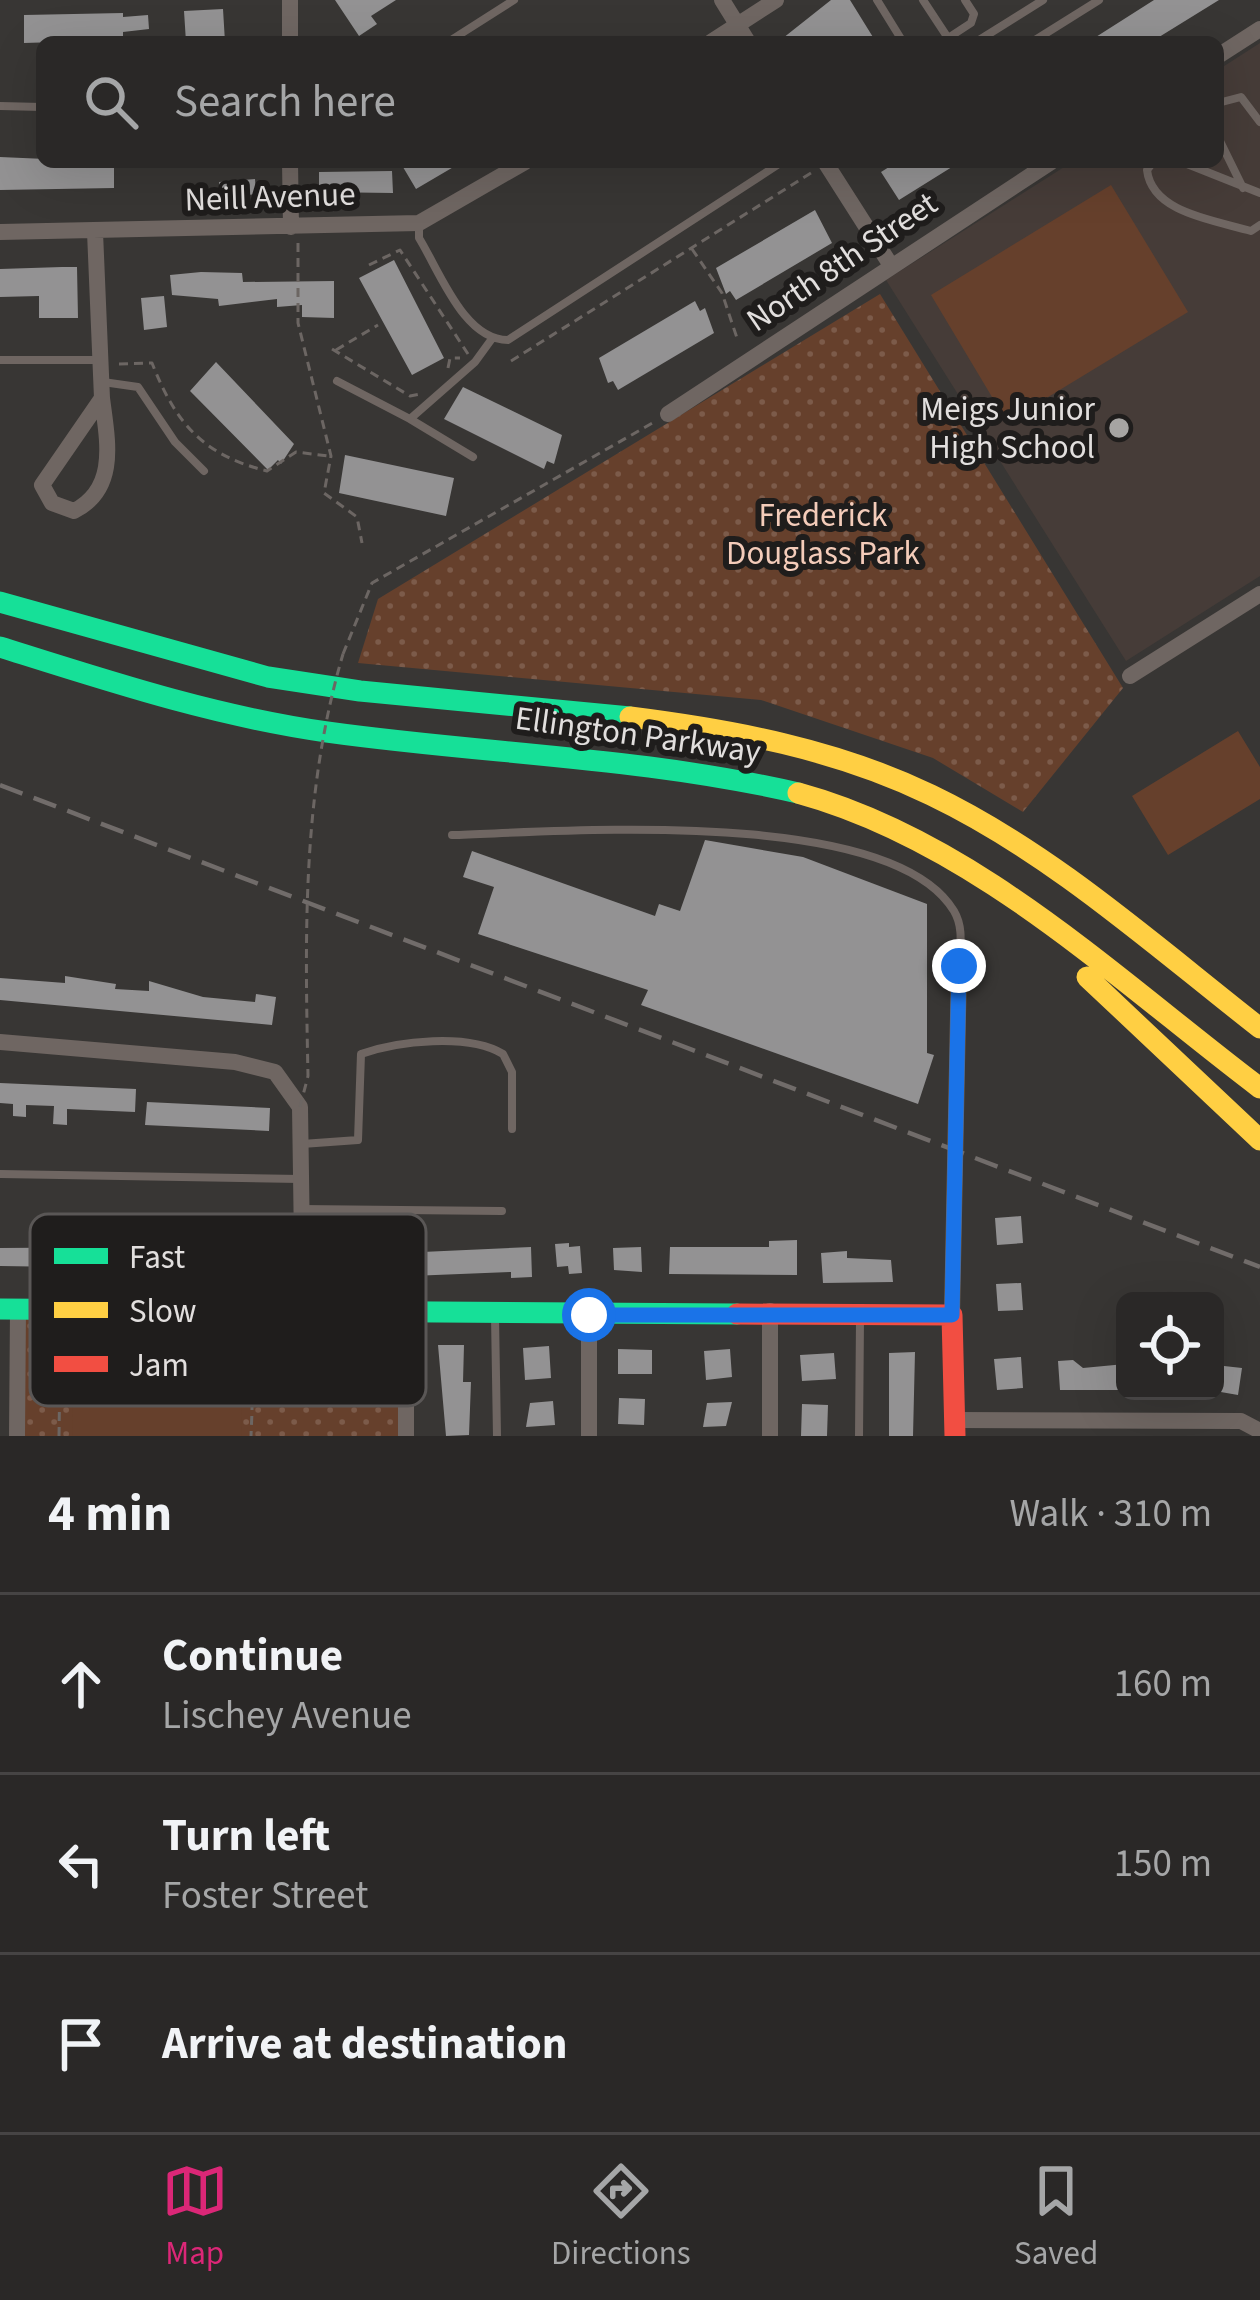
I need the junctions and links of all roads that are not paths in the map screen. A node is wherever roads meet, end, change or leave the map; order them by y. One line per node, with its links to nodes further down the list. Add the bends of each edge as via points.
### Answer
1 (290, 0): 12 (street)
2 (514, 0): 13 (lane)
3 (722, 0): 10 (street)
4 (776, 0): 10 (street)
5 (877, 0): 16 (lane)
6 (923, 0): 17 (lane)
7 (965, 0): 18 (lane, via 971,23)
8 (1043, 0): 19 (lane)
9 (1099, 0): 20 (lane)
10 (738, 25): 14 (street); 15 (street)
11 (1260, 29): 21 (street)
12 (290, 36)
13 (457, 36)
14 (721, 36)
15 (744, 36)
16 (900, 36)
17 (943, 36)
18 (951, 36)
19 (986, 36)
20 (1042, 36)
21 (1224, 52)
22 (1224, 101): 25 (lane, via 1245,100)
23 (0, 106): 24 (lane)
24 (36, 107)
25 (1260, 122)
26 (1224, 149): 34 (lane)
27 (290, 168): 40 (street)
28 (514, 168): 36 (street, Neill Avenue)
29 (773, 168): 42 (lane, via 508,340)
30 (828, 168): 41 (street)
31 (1042, 168): 41 (street, North 8th Street)
32 (1148, 168): 37 (lane, via 1149,188 1162,203 1251,231)
33 (1197, 168): 34 (lane)
34 (1243, 188): 35 (lane)
35 (1260, 193)
36 (418, 223): 40 (street, Neill Avenue); 42 (lane, via 419,238 475,329)
37 (1260, 224)
38 (0, 232): 39 (street, Neill Avenue)
39 (95, 232): 40 (street, Neill Avenue); 44 (street)
40 (294, 235)
41 (890, 264): 47 (street, North 8th Street)
42 (491, 340): 48 (lane)
43 (0, 360): 44 (lane)
44 (100, 360): 46 (street)
45 (337, 381): 48 (lane)
46 (101, 390): 46 (street, via 110,459 98,493 74,511 52,503 42,485); 50 (lane, via 137,387)
47 (668, 414)
48 (410, 419): 49 (lane)
49 (472, 458)
50 (204, 471)
51 (1260, 595): 54 (street)
52 (0, 602): 58 (main road, Ellington Parkway, via 214,667 711,726 803,746 880,772 999,832)
53 (0, 647): 56 (main road, Ellington Parkway, via 202,710 328,732 708,772 804,794 914,836)
54 (1130, 676)
55 (452, 835): 57 (lane, via 692,827 860,855 952,907 961,928)
56 (1012, 900): 60 (main road, Ellington Parkway); 62 (main road)
57 (959, 966): 75 (street)
58 (1260, 1024)
59 (0, 1042): 63 (street, via 275,1072 300,1107)
60 (1260, 1088)
61 (512, 1129): 63 (lane, via 512,1072 502,1054 465,1043 404,1045 361,1054 358,1140)
62 (1260, 1140)
63 (301, 1144): 65 (street)
64 (0, 1174): 65 (lane)
65 (301, 1179): 66 (street)
66 (302, 1209): 67 (lane); 68 (street)
67 (502, 1211)
68 (302, 1214)
69 (9, 1309): 80 (street)
70 (770, 1311): 71 (main road); 74 (main road); 83 (street)
71 (860, 1313): 75 (main road); 84 (lane)
72 (426, 1315): 73 (main road)
73 (495, 1315): 74 (main road); 81 (lane)
74 (589, 1315): 82 (street)
75 (952, 1315): 76 (main road)
76 (955, 1428): 77 (street)
77 (1047, 1428): 78 (street)
78 (1172, 1428): 79 (street, via 1241,1421)
79 (1260, 1431)
80 (17, 1436)
81 (497, 1436)
82 (589, 1436)
83 (770, 1436)
84 (859, 1436)

